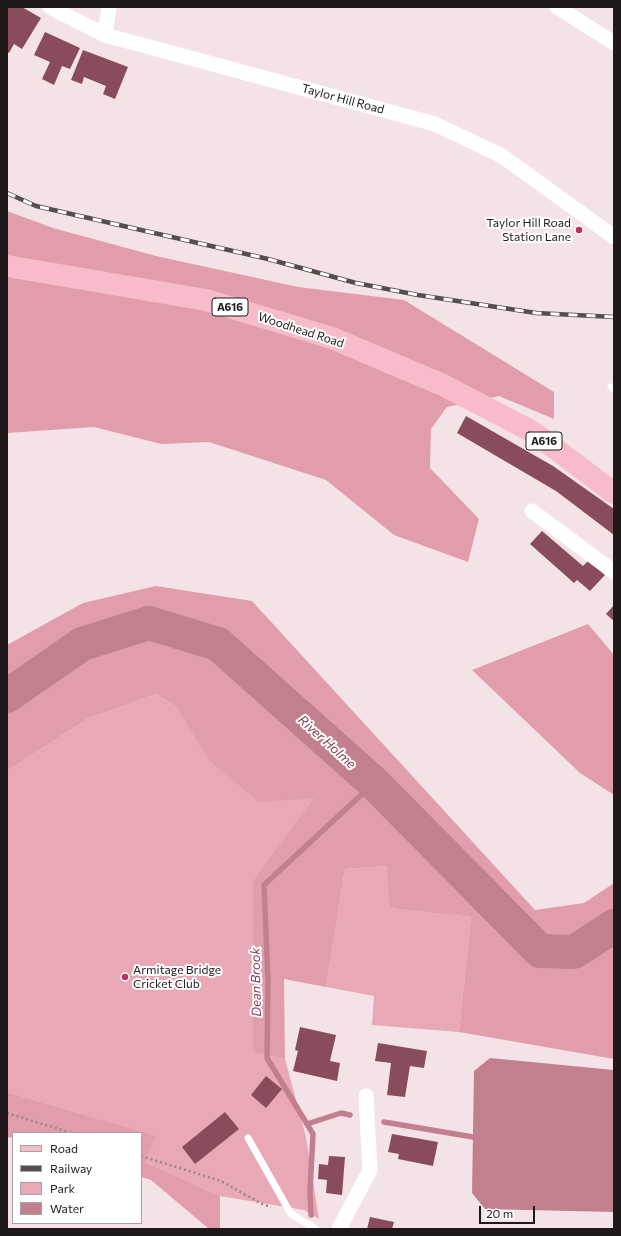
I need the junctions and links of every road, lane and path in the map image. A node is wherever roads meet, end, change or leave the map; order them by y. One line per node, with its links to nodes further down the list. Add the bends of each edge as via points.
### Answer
1 (50, 7): 4 (street, Taylor Hill Road)
2 (109, 7): 4 (street)
3 (558, 7): 5 (street)
4 (105, 35): 6 (street, Taylor Hill Road, via 435,124 502,156)
5 (614, 43)
6 (614, 237)
7 (7, 266): 8 (main road, Woodhead Road / A616, via 206,300 332,338 443,385 533,432)
8 (614, 493)
9 (532, 511): 10 (street)
10 (614, 572)
11 (366, 1096): 18 (street, via 370,1170)
12 (7, 1113): 13 (path)
13 (69, 1132)
14 (248, 1138): 16 (lane)
15 (142, 1156): 16 (path, via 221,1181 262,1204)
16 (291, 1214): 17 (lane)
17 (316, 1229)
18 (339, 1229)

